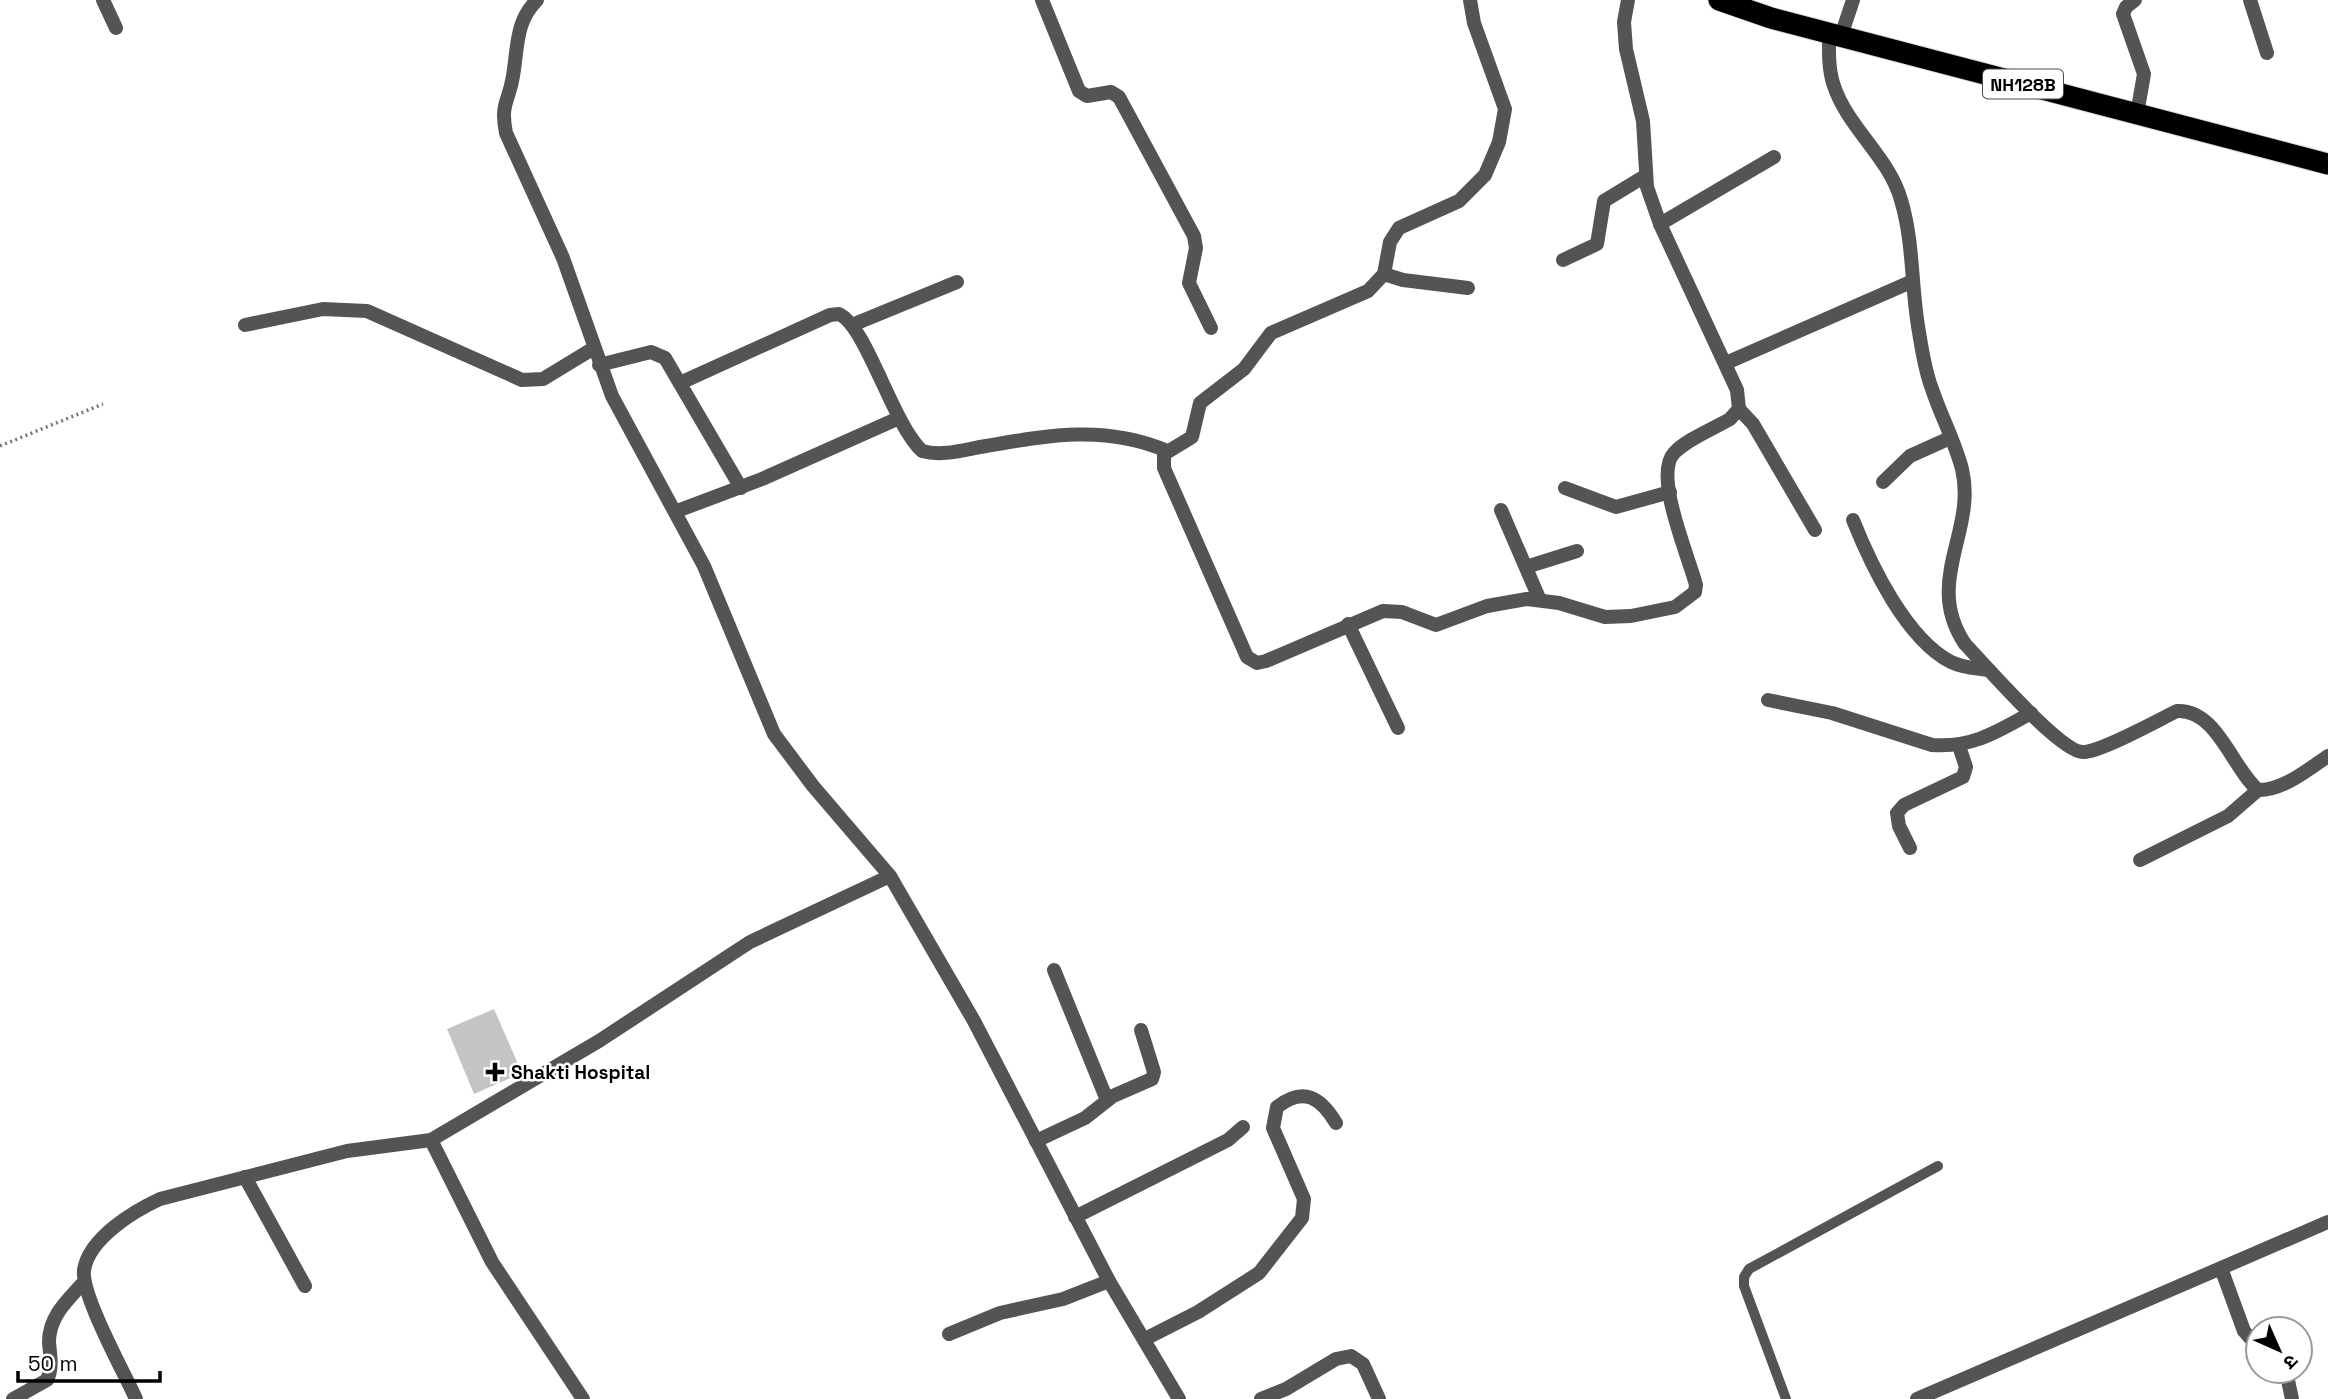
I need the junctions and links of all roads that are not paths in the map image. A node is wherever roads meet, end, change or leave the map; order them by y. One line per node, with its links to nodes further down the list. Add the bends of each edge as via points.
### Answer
1 (103, 0): 10 (street)
2 (537, 0): 26 (street, via 517,36 503,120 563,258)
3 (1042, 0): 25 (street, via 1079,91 1087,96 1106,92 1119,97 1189,223 1196,248 1189,283)
4 (1470, 0): 19 (street, via 1505,109 1499,142 1485,174 1459,201 1405,224 1393,234)
5 (1628, 0): 16 (street, via 1626,49 1643,121)
6 (1719, 0): 11 (highway, NH128B)
7 (1853, 0): 11 (street)
8 (2135, 0): 13 (street, via 2123,14 2144,74)
9 (2250, 0): 12 (street)
10 (116, 27)
11 (1835, 35): 13 (highway, NH128B); 20 (street, via 1829,69 1834,87 1901,198)
12 (2267, 53)
13 (2137, 114): 15 (highway, NH128B)
14 (1774, 157): 17 (street)
15 (2328, 164)
16 (1645, 176): 17 (street); 18 (street, via 1604,201 1597,244)
17 (1660, 224): 27 (street)
18 (1563, 260)
19 (1384, 274): 22 (street); 33 (street, via 1368,291 1271,333 1250,363 1200,403 1192,437)
20 (1913, 281): 27 (street); 32 (street, via 1931,387)
21 (957, 282): 24 (street)
22 (1468, 288)
23 (246, 325): 26 (street, via 323,309 367,311 522,380 543,379)
24 (852, 325): 29 (street, via 846,317 830,315); 31 (street)
25 (1211, 328)
26 (594, 348): 28 (street)
27 (1726, 363): 30 (street)
28 (599, 365): 29 (street, via 658,352); 39 (street, via 629,431)
29 (680, 383): 35 (street)
30 (1739, 409): 37 (street, via 1675,451 1666,468); 41 (street, via 1763,440)
31 (899, 418): 33 (street, via 916,445 930,453 1088,432 1137,439); 35 (street)
32 (1950, 438): 34 (street, via 1910,457); 46 (street, via 1961,467 1964,498 1947,599 1957,632)
33 (1167, 451): 45 (street, via 1162,458 1164,468 1247,657 1257,663 1266,661)
34 (1883, 482)
35 (741, 488): 39 (street)
36 (1565, 488): 37 (street, via 1616,507)
37 (1670, 492): 44 (street, via 1696,585 1691,598 1675,607 1617,618)
38 (1501, 510): 43 (street)
39 (677, 511): 55 (street, via 774,734)
40 (1853, 520): 46 (street, via 1890,597 1924,639 1952,662)
41 (1815, 530)
42 (1577, 551): 43 (street)
43 (1526, 567): 44 (street)
44 (1539, 598): 45 (street, via 1487,606 1436,625 1395,611)
45 (1348, 624): 49 (street)
46 (1989, 670): 48 (street)
47 (1768, 701): 50 (street, via 1832,713 1932,745)
48 (2031, 713): 50 (street, via 1985,739); 52 (street, via 2064,743 2082,752 2188,710 2205,720)
49 (1398, 728)
50 (1959, 746): 53 (street, via 1966,767 1963,777 1904,805 1897,813)
51 (2328, 756): 52 (street, via 2295,778)
52 (2258, 790): 54 (street, via 2228,816)
53 (1910, 848)
54 (2140, 860)
55 (890, 876): 61 (street, via 750,942 599,1041); 62 (street, via 974,1021)
56 (1054, 970): 58 (street)
57 (1141, 1030): 58 (street, via 1152,1079)
58 (1107, 1100): 62 (street, via 1085,1118)
59 (1336, 1123): 73 (street, via 1326,1106 1313,1097 1277,1107 1273,1128 1304,1199 1302,1218 1259,1273)
60 (1243, 1127): 65 (street, via 1228,1140)
61 (431, 1140): 64 (street, via 347,1151); 77 (street, via 492,1262)
62 (1036, 1141): 65 (street)
63 (1938, 1166): 81 (lane, via 1749,1269 1744,1286)
64 (245, 1177): 69 (street, via 160,1199 134,1211 92,1252 84,1268); 70 (street)
65 (1075, 1217): 68 (street)
66 (2328, 1222): 67 (street)
67 (2221, 1268): 71 (street); 82 (street)
68 (1109, 1281): 72 (street, via 1063,1299 999,1313); 73 (street)
69 (84, 1282): 75 (street, via 50,1327 47,1380); 76 (street)
70 (305, 1286)
71 (2244, 1331)
72 (949, 1334)
73 (1145, 1339): 78 (street)
74 (1289, 1394): 79 (street); 80 (street, via 1336,1359 1351,1356 1363,1364)
75 (13, 1399)
76 (136, 1399)
77 (583, 1399)
78 (1179, 1399)
79 (1261, 1399)
80 (1380, 1399)
81 (1786, 1399)
82 (1917, 1399)

